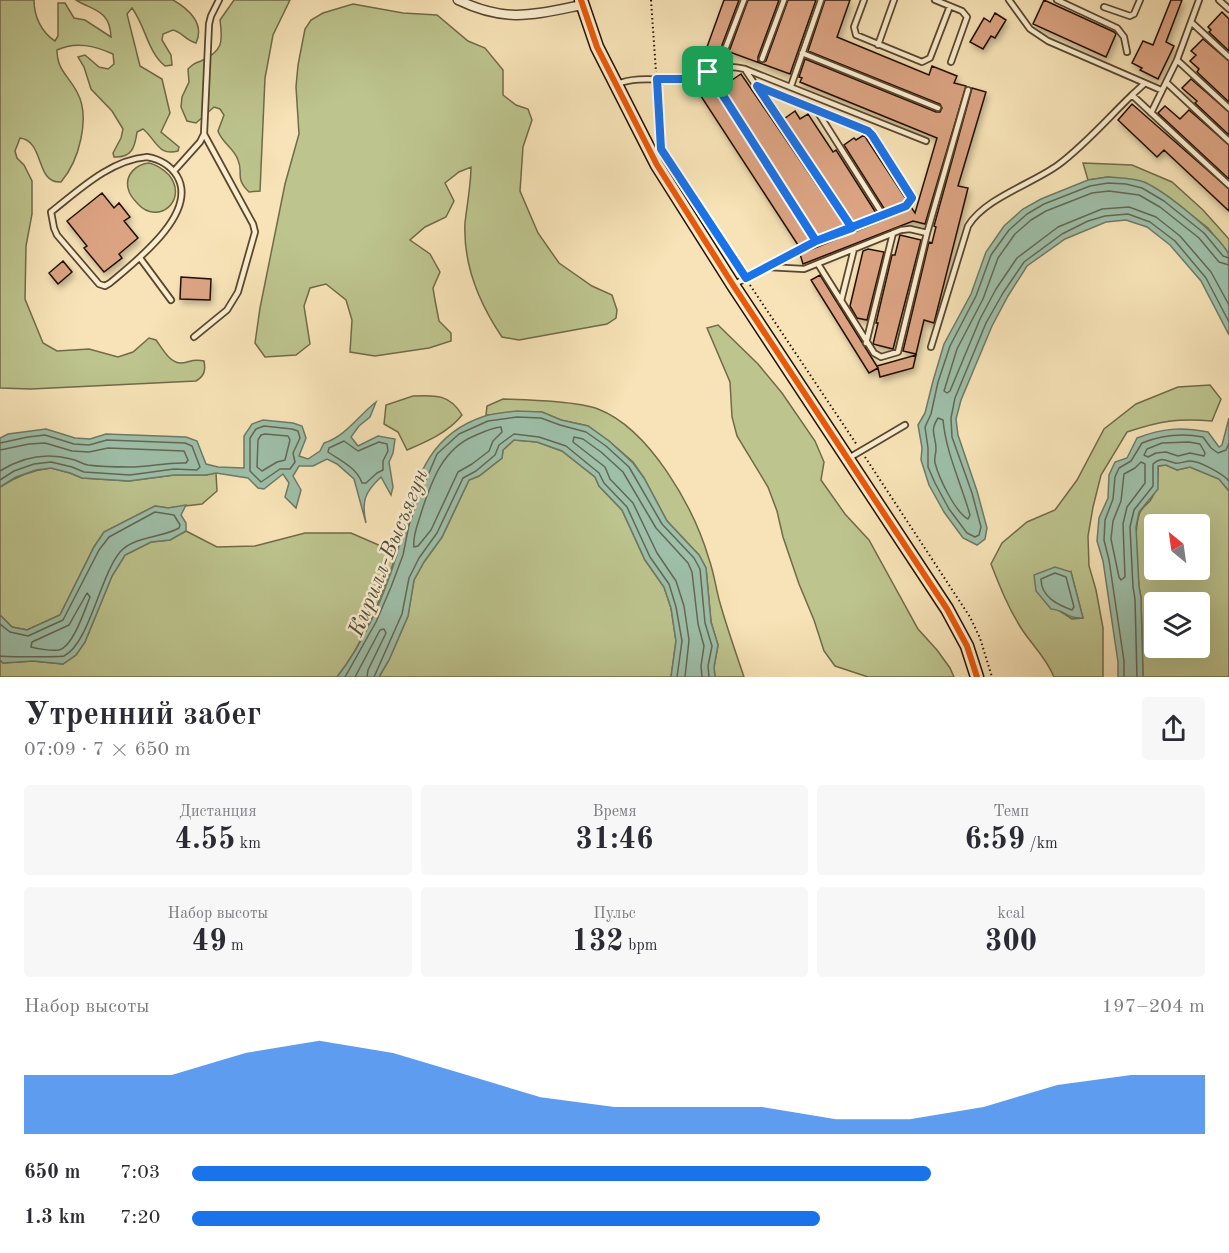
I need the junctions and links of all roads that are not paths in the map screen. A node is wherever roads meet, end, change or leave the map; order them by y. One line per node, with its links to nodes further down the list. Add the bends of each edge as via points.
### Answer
1 (219, 0): 41 (lane, via 209,24)
2 (458, 0): 14 (street, via 496,14 514,16)
3 (744, 0): 20 (lane)
4 (784, 0): 24 (lane)
5 (821, 0): 22 (lane)
6 (864, 0): 19 (lane, via 854,31)
7 (894, 0): 19 (lane)
8 (935, 0): 15 (lane)
9 (1009, 0): 30 (lane, via 1035,33 1061,49)
10 (1057, 0): 21 (lane, via 1117,28)
11 (1140, 0): 16 (lane, via 1130,16)
12 (1199, 0): 18 (lane)
13 (1220, 0): 17 (lane)
14 (581, 3): 31 (street)
15 (950, 6): 19 (lane, via 926,62); 26 (lane, via 967,17)
16 (1104, 7)
17 (1229, 9)
18 (1191, 22): 23 (lane); 25 (lane)
19 (878, 45)
20 (726, 47)
21 (1128, 52)
22 (802, 53): 33 (lane); 37 (lane)
23 (1229, 57)
24 (762, 59)
25 (1177, 60): 29 (lane); 38 (lane)
26 (951, 62)
27 (745, 69): 28 (lane, via 729,65); 32 (lane); 33 (lane)
28 (708, 72): 31 (lane, via 686,79 631,80); 50 (lane)
29 (1167, 83): 35 (lane); 43 (lane)
30 (1144, 84): 35 (lane); 36 (lane)
31 (615, 85): 55 (street, via 657,165)
32 (757, 86): 39 (lane); 47 (lane)
33 (790, 87): 42 (lane)
34 (968, 90): 49 (lane)
35 (1161, 90): 40 (lane)
36 (1132, 95): 40 (lane); 60 (lane, via 1058,165 972,219)
37 (938, 108)
38 (1229, 108)
39 (816, 110): 46 (lane); 46 (lane, via 872,135 912,198 906,206)
40 (1151, 113): 45 (lane)
41 (204, 134): 44 (lane); 58 (lane, via 255,232 238,292 227,310)
42 (926, 141)
43 (1229, 141)
44 (174, 171): 52 (lane, via 181,184 182,201 162,235); 52 (lane, via 154,158 134,159 102,174 51,212 57,235 99,284 110,283)
45 (1229, 185)
46 (883, 215): 47 (lane)
47 (852, 228): 50 (lane)
48 (893, 233): 49 (lane, via 910,229); 51 (lane); 59 (lane)
49 (927, 233): 59 (lane, via 898,352 881,357)
50 (816, 241): 54 (lane)
51 (854, 249): 53 (lane); 57 (lane)
52 (140, 258): 56 (lane)
53 (818, 264): 54 (lane, via 798,270); 57 (lane)
54 (766, 267): 55 (lane)
55 (733, 285): 62 (street)
56 (171, 300)
57 (841, 301): 59 (lane)
58 (194, 337)
59 (867, 343)
60 (931, 347)
61 (905, 425): 62 (lane)
62 (849, 458): 63 (street, via 959,628)
63 (977, 677)

